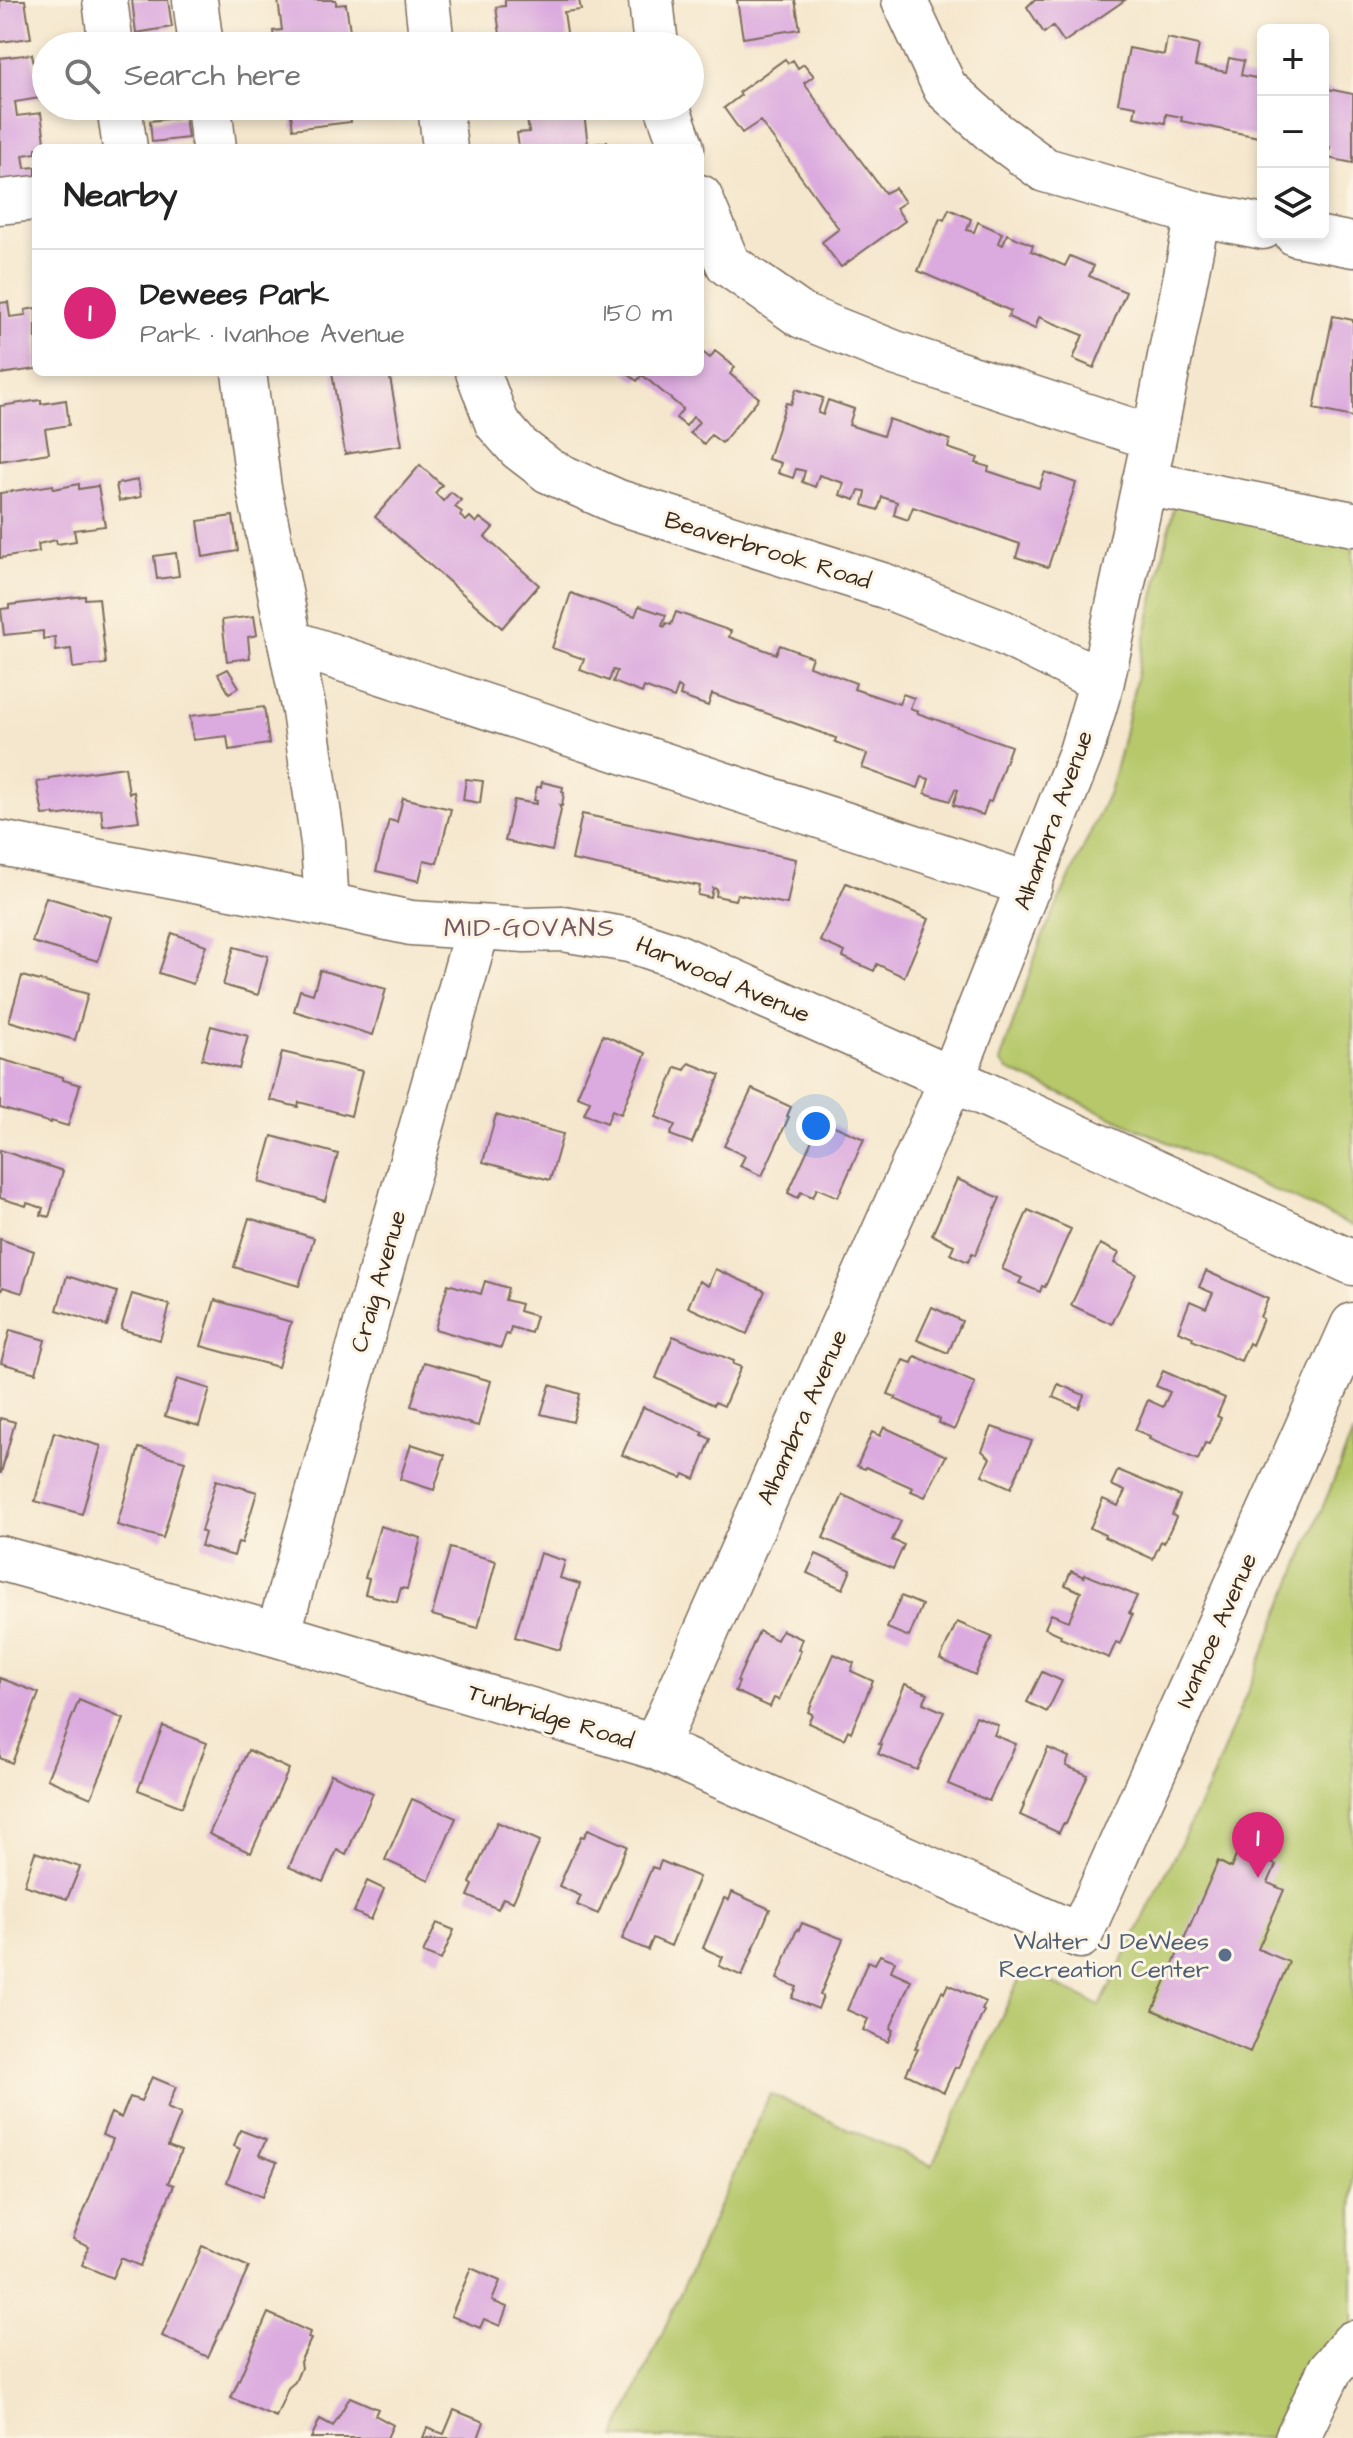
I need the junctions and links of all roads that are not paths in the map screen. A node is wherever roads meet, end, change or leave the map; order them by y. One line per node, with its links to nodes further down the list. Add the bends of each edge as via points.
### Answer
1 (105, 0): 6 (street)
2 (195, 0): 7 (street)
3 (427, 0): 8 (street)
4 (651, 0): 9 (street)
5 (904, 0): 21 (street, via 945,88 1045,170)
6 (109, 32)
7 (199, 32)
8 (430, 32)
9 (654, 32)
10 (121, 120): 14 (street)
11 (211, 120): 15 (street)
12 (442, 120): 16 (street)
13 (672, 120): 17 (street)
14 (124, 144)
15 (214, 144)
16 (445, 144)
17 (681, 144)
18 (32, 198): 19 (street)
19 (0, 202)
20 (704, 207): 27 (street, via 728,264 802,316 895,353)
21 (1198, 214): 22 (street); 27 (street, Alhambra Avenue)
22 (1257, 226)
23 (1327, 240): 24 (street)
24 (1353, 245)
25 (245, 376): 30 (street, via 259,488)
26 (479, 376): 31 (street, Beaverbrook Road, via 497,423 549,471 618,502 885,586 1002,632)
27 (1154, 438): 28 (street, Alhambra Avenue)
28 (1144, 483): 29 (street); 31 (street, Alhambra Avenue)
29 (1353, 524)
30 (290, 642): 33 (street); 34 (street, via 323,843)
31 (1102, 681): 33 (street, Alhambra Avenue)
32 (0, 843): 34 (street, Harwood Avenue)
33 (1030, 885): 36 (street, Alhambra Avenue)
34 (327, 905): 35 (street, Harwood Avenue, via 411,923)
35 (478, 927): 36 (street, Harwood Avenue, via 563,929 629,940 674,955); 40 (street, Craig Avenue)
36 (952, 1079): 37 (street, Harwood Avenue); 41 (street, Alhambra Avenue)
37 (1353, 1263)
38 (1353, 1325): 42 (street, Ivanhoe Avenue)
39 (0, 1558): 40 (street, Tunbridge Road)
40 (278, 1635): 41 (street, Tunbridge Road)
41 (655, 1747): 42 (street, Tunbridge Road)
42 (1080, 1936)
43 (1353, 2343): 44 (street, via 1330,2370)
44 (1297, 2438)

